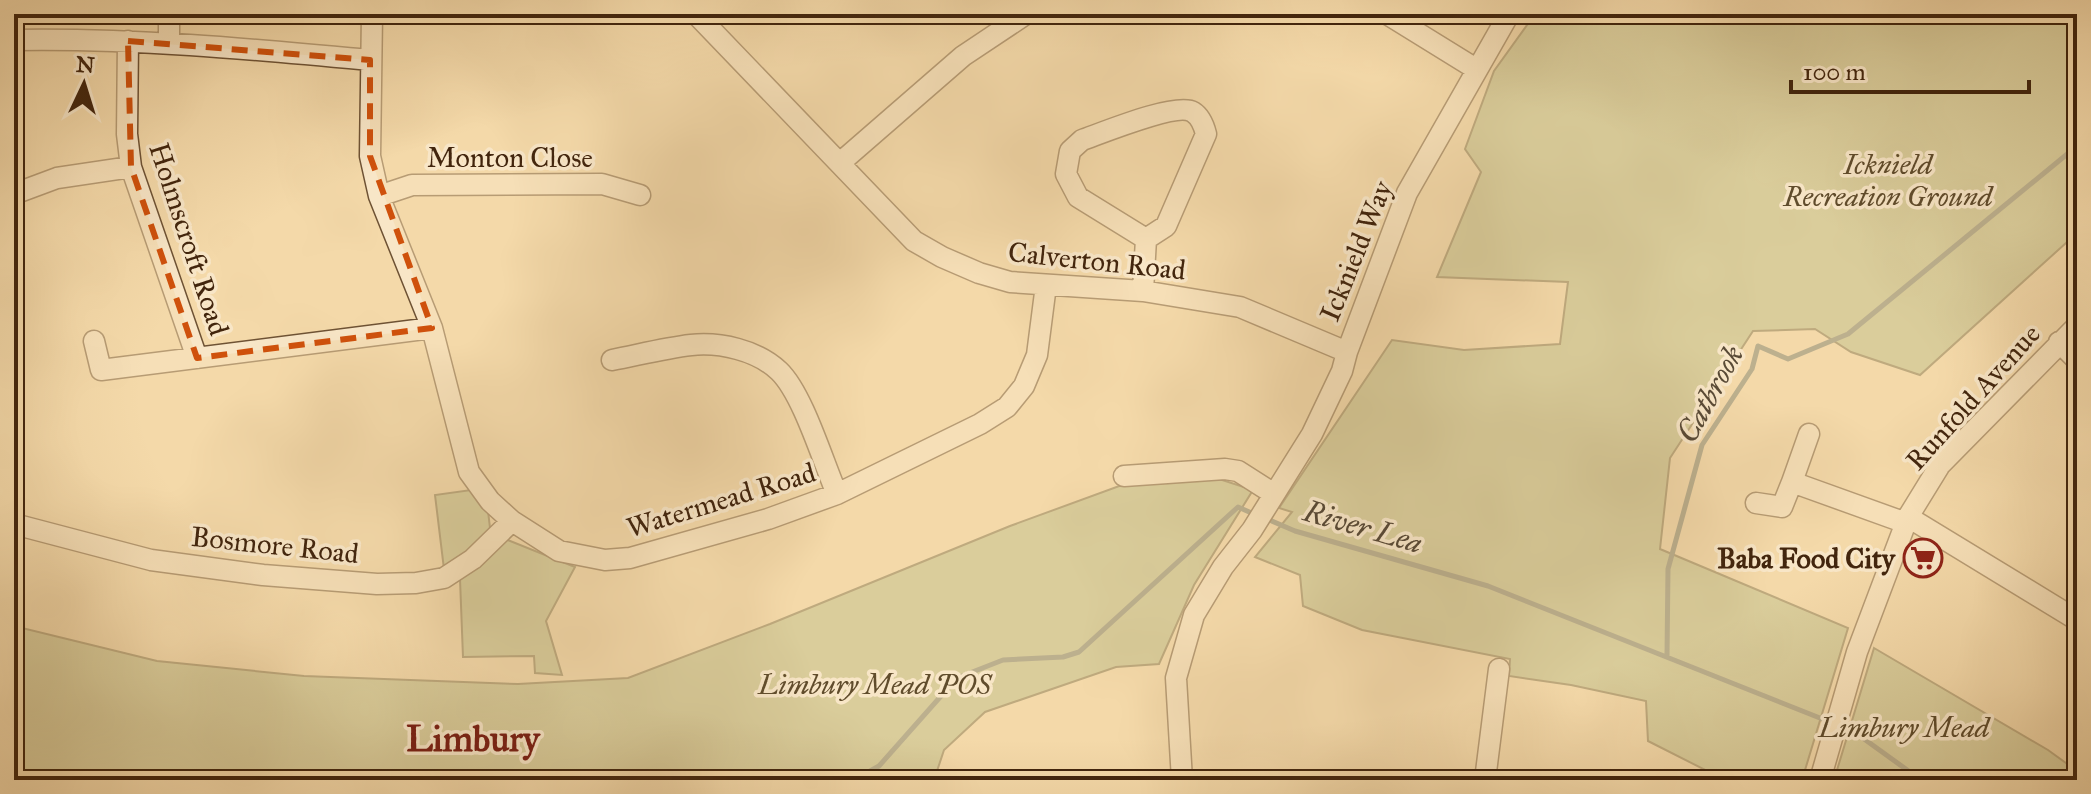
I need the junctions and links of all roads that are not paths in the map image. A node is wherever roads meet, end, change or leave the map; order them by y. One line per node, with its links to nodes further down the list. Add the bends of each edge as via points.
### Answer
1 (169, 14): 9 (street)
2 (372, 14): 10 (street, Watermead Road)
3 (696, 14): 12 (street, Calverton Road)
4 (1026, 14): 12 (street, via 963,56)
5 (1387, 14): 11 (street)
6 (1509, 14): 11 (street, Icknield Way)
7 (14, 40): 8 (street)
8 (128, 41): 9 (street); 13 (street, Holmscroft Road)
9 (169, 42): 10 (street)
10 (370, 60): 16 (street, Watermead Road, via 370,156)
11 (1476, 69): 24 (street, Icknield Way, via 1407,193)
12 (841, 162): 18 (street, Calverton Road, via 914,241 979,273)
13 (131, 167): 14 (street, via 57,178); 25 (street, Holmscroft Road)
14 (14, 194)
15 (640, 195): 16 (street, Monton Close, via 602,184 412,185)
16 (379, 196): 21 (street, Watermead Road)
17 (1146, 239): 17 (street, via 1078,197 1066,174 1070,151 1082,140 1175,109 1193,111 1206,134 1166,226); 19 (street)
18 (1046, 285): 19 (street, Calverton Road); 31 (street, Watermead Road, via 1037,355 1024,386 1007,407)
19 (1143, 291): 24 (street, Calverton Road, via 1240,307)
20 (2077, 326): 23 (street, Runfold Avenue)
21 (432, 328): 25 (street, Holmscroft Road); 35 (street, Watermead Road, via 469,472)
22 (94, 341): 25 (street, Holmscroft Road, via 101,370)
23 (2059, 342): 27 (street); 34 (street, Runfold Avenue, via 1940,465)
24 (1347, 352): 32 (street, Icknield Way, via 1312,434)
25 (197, 358)
26 (612, 360): 31 (street, via 692,345 721,345 752,354 779,371 796,395)
27 (2077, 360)
28 (1809, 434): 30 (street)
29 (1124, 476): 32 (street, via 1238,471)
30 (1792, 482): 33 (street, via 1782,507); 34 (street)
31 (837, 494): 35 (street, Watermead Road, via 630,558 605,560 559,551)
32 (1268, 502): 39 (street, Icknield Way, via 1194,615 1176,678)
33 (1756, 503)
34 (1907, 520): 37 (street); 41 (street, Runfold Avenue, via 1857,652)
35 (512, 521): 36 (street, Bosmore Road, via 473,559 444,578 377,584 151,560)
36 (14, 524)
37 (2077, 620)
38 (1499, 669): 40 (street)
39 (1182, 780)
40 (1485, 780)
41 (1820, 780)

